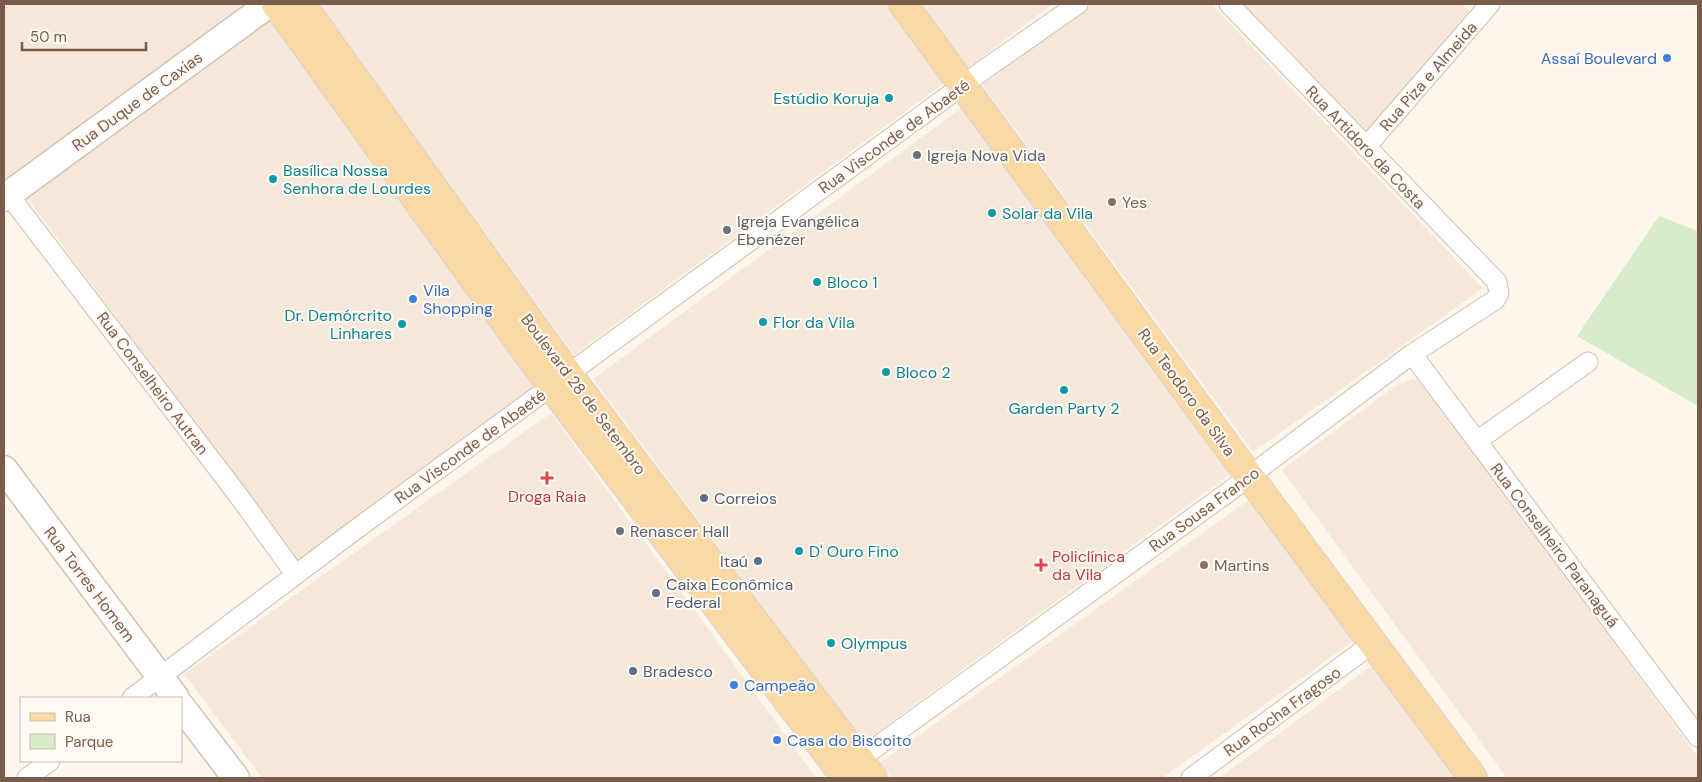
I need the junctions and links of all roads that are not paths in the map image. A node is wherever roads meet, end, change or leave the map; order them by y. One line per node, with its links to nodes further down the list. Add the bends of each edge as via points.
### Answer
1 (269, 4): 10 (street, Rua Duque de Caxias)
2 (276, 4): 14 (main road, Boulevard 28 de Setembro)
3 (301, 4): 14 (main road, Boulevard 28 de Setembro)
4 (903, 4): 8 (main road, Rua Teodoro da Silva)
5 (1078, 4): 8 (street, Rua Visconde de Abaeté)
6 (1229, 4): 9 (street, Rua Artidoro da Costa)
7 (1490, 4): 9 (street, Rua Piza e Almeida)
8 (963, 86): 14 (street, Rua Visconde de Abaeté); 17 (main road, Rua Teodoro da Silva)
9 (1366, 147): 11 (street, Rua Artidoro da Costa, via 1497,282)
10 (6, 196): 18 (street, Rua Conselheiro Autran)
11 (1499, 292): 12 (street, Rua Sousa Franco, via 1495,300)
12 (1412, 354): 15 (street, Rua Conselheiro Paranaguá); 17 (street, Rua Sousa Franco)
13 (1588, 362): 15 (street)
14 (560, 380): 18 (street, Rua Visconde de Abaeté); 26 (main road, Boulevard 28 de Setembro)
15 (1477, 441): 24 (street, Rua Conselheiro Paranaguá)
16 (4, 469): 20 (street, Rua Torres Homem)
17 (1249, 476): 19 (main road, Rua Teodoro da Silva); 26 (street, Rua Sousa Franco)
18 (295, 574): 20 (street, Rua Visconde de Abaeté)
19 (1374, 644): 29 (street, Rua Rocha Fragoso); 30 (main road, Rua Teodoro da Silva)
20 (160, 677): 21 (street, Rua Visconde de Abaeté); 22 (street, Rua Torres Homem)
21 (133, 697)
22 (175, 697)
23 (182, 707): 28 (street)
24 (1698, 737)
25 (49, 762): 27 (street)
26 (851, 773)
27 (27, 778)
28 (236, 778)
29 (1190, 778)
30 (1473, 778)

